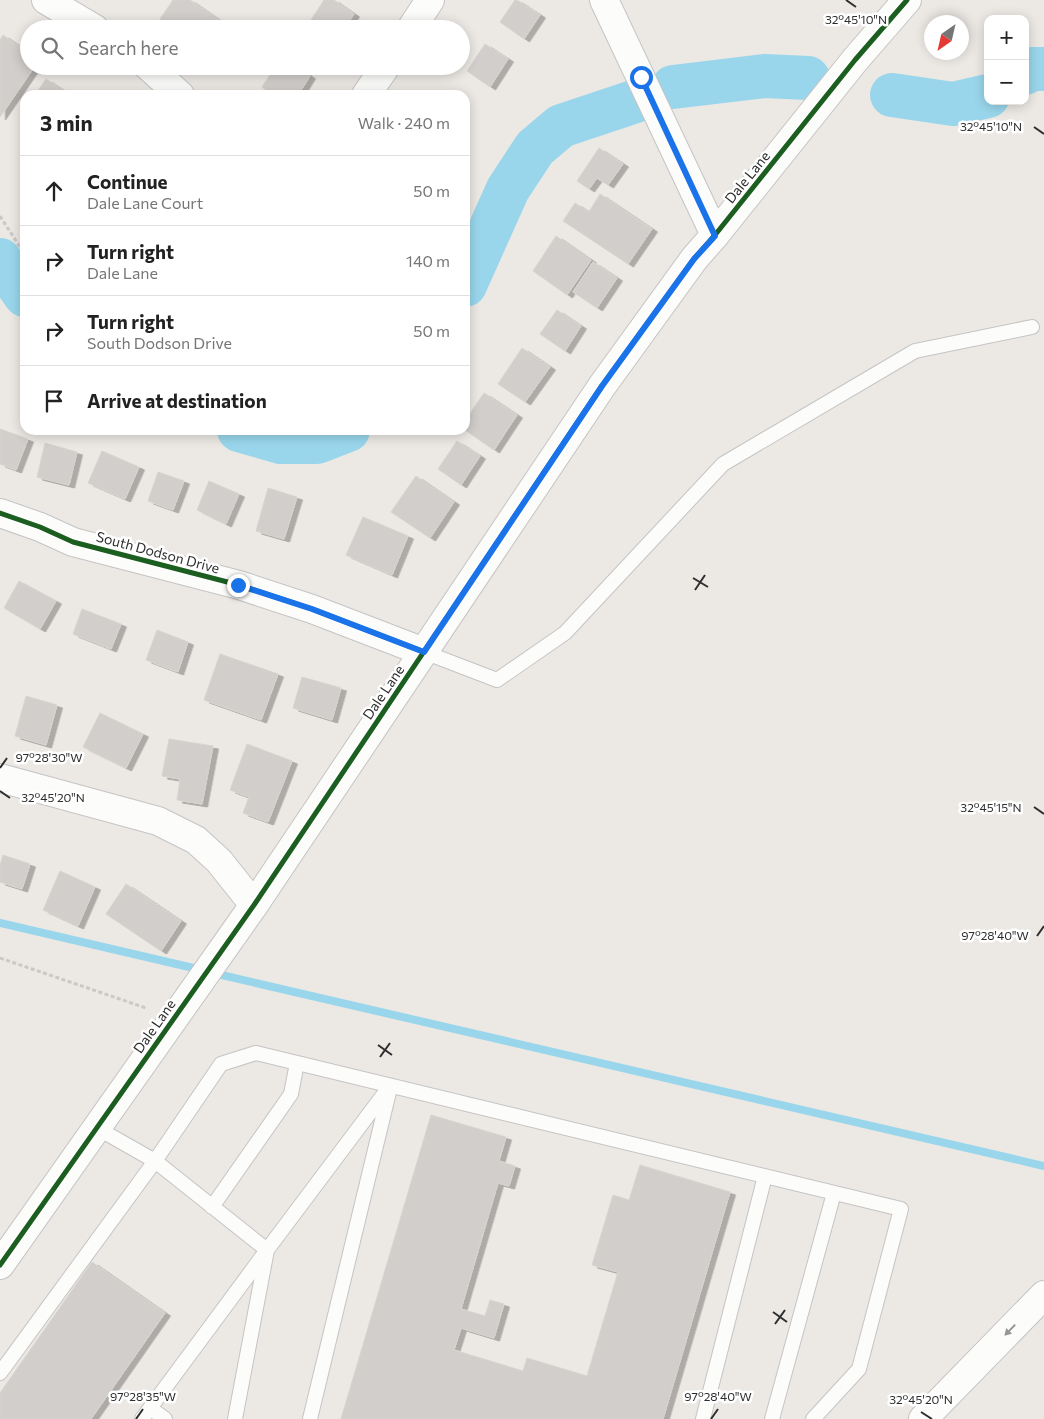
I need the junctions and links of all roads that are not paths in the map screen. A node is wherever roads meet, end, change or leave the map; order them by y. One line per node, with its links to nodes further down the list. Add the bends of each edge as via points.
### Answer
1 (46, 0): 5 (street)
2 (430, 0): 6 (street)
3 (604, 0): 11 (street)
4 (907, 0): 11 (street, Dale Lane)
5 (88, 16)
6 (417, 20)
7 (158, 75): 9 (street)
8 (380, 75): 10 (street)
9 (174, 90)
10 (369, 90)
11 (715, 236): 14 (street, Dale Lane, via 694,259 602,386)
12 (1032, 327): 14 (lane, via 915,351 723,464 565,633 497,680)
13 (0, 513): 14 (street, South Dodson Drive, via 73,542 248,588)
14 (424, 652): 16 (street, Dale Lane)
15 (0, 778): 16 (street, via 158,821 196,840 219,860)
16 (254, 905): 19 (street, Dale Lane)
17 (297, 1063): 18 (lane); 20 (lane, via 256,1053 221,1064); 23 (lane, via 291,1094)
18 (390, 1086): 21 (lane); 24 (lane); 31 (lane)
19 (96, 1128): 20 (lane); 25 (street, Dale Lane)
20 (155, 1161): 23 (lane); 27 (lane)
21 (765, 1176): 22 (lane); 32 (lane)
22 (834, 1193): 33 (lane); 34 (lane, via 901,1209 859,1370)
23 (212, 1207): 24 (lane)
24 (267, 1250): 28 (lane); 30 (lane)
25 (0, 1265)
26 (1044, 1294): 35 (street, one-way to 35)
27 (0, 1373)
28 (146, 1414): 29 (lane)
29 (165, 1419)
30 (235, 1419)
31 (310, 1419)
32 (703, 1419)
33 (772, 1419)
34 (814, 1419)
35 (923, 1419)

